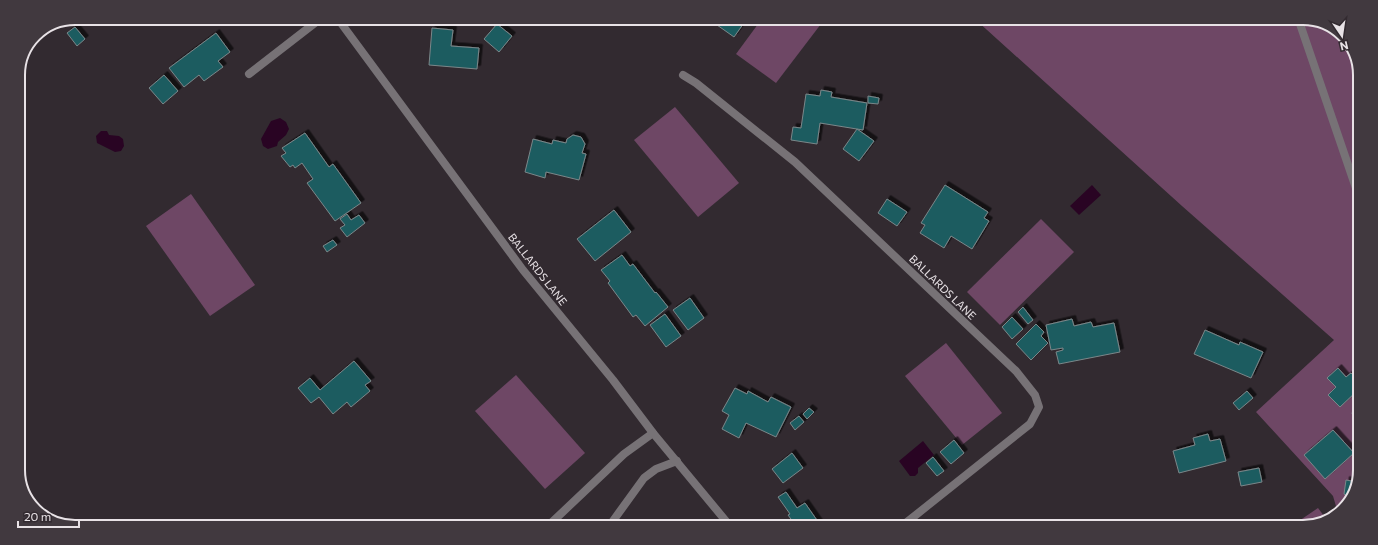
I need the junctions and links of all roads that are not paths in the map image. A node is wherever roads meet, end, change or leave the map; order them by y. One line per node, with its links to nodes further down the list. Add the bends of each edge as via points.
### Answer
1 (312, 25): 4 (street)
2 (342, 25): 7 (street, BALLARDS LANE, via 516,261)
3 (1300, 25): 6 (street)
4 (249, 74)
5 (683, 75): 12 (street, BALLARDS LANE, via 795,162 1016,371 1035,395 1039,407 1030,424)
6 (1353, 179)
7 (653, 433): 8 (street, BALLARDS LANE); 9 (street, via 624,454)
8 (677, 461): 10 (street, via 656,469 644,478); 11 (street, BALLARDS LANE)
9 (554, 520)
10 (614, 520)
11 (725, 520)
12 (910, 520)

